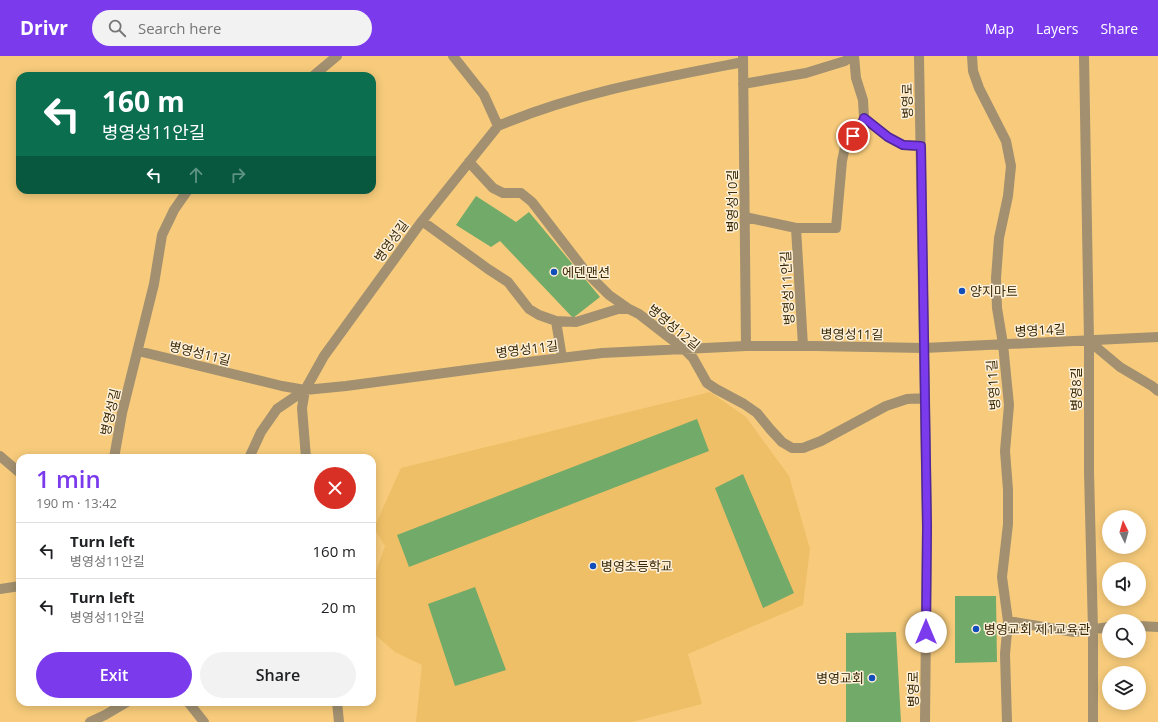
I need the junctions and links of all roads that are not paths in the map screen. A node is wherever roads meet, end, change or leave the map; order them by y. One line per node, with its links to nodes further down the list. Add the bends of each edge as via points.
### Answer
1 (337, 56): 9 (street)
2 (453, 56): 12 (street, via 484,95)
3 (851, 56): 10 (street, via 845,61 806,73)
4 (854, 56): 11 (street)
5 (920, 56): 13 (street, 병영로)
6 (972, 56): 23 (street, 병영11길, via 973,71 979,88 1006,141 1011,166 1008,196 998,238 996,278 997,308)
7 (1084, 56): 22 (street, 병영8길)
8 (743, 59): 10 (street, 병영성10길); 12 (street, via 564,102)
9 (318, 72)
10 (743, 84): 16 (street, 병영성10길)
11 (864, 118): 13 (street, via 903,145); 18 (street, via 860,129 845,147 836,228)
12 (498, 126): 14 (street, 병영성길)
13 (921, 146): 26 (street, 병영로)
14 (469, 162): 17 (street, 병영성길); 19 (street, via 493,188 504,193 521,194 532,202 586,272 609,295)
15 (185, 194): 28 (street, 병영성길, via 174,210 162,236)
16 (745, 217): 18 (street); 24 (street, 병영성10길)
17 (422, 221): 20 (street, 병영성12길, via 508,282 530,309 540,316); 30 (street, 병영성길, via 324,356)
18 (796, 228): 25 (street, 병영성11안길)
19 (629, 309): 20 (street, 병영성12길, via 618,309 576,322); 27 (street, 병영성12길)
20 (556, 321): 29 (street)
21 (1158, 337): 22 (street, 병영14길)
22 (1089, 341): 23 (street, 병영14길); 31 (street, via 1120,367); 44 (street, 병영8길)
23 (1003, 344): 26 (street, 병영14길); 40 (street, 병영11길, via 1009,405 1005,451 1008,524 1002,577)
24 (746, 346): 25 (street, 병영성11길); 27 (street, 병영성11길)
25 (803, 346): 26 (street, 병영성11길)
26 (924, 348): 32 (street, 병영로)
27 (684, 349): 29 (street, 병영성11길, via 602,353); 32 (street, 병영성12길, via 694,358 707,383 758,413 770,430 792,448 803,448 820,441 886,406 907,399)
28 (138, 351): 30 (street, 병영성11길); 33 (street, 병영성길)
29 (562, 358): 30 (street, 병영성11길)
30 (305, 390): 34 (street, via 277,409 261,432); 35 (street, 병영성길, via 302,408)
31 (1158, 391)
32 (925, 398): 51 (street, 병영로)
33 (115, 454)
34 (251, 454)
35 (306, 454)
36 (0, 456): 37 (street)
37 (16, 470)
38 (16, 587): 39 (street)
39 (0, 589)
40 (1008, 621): 44 (street, via 1074,632); 52 (street, 병영11길, via 1005,654)
41 (1146, 626): 42 (street)
42 (1158, 627)
43 (1102, 628): 44 (street)
44 (1093, 630): 53 (street, 병영8길)
45 (120, 706): 48 (street)
46 (191, 706): 49 (street)
47 (337, 706): 50 (street)
48 (90, 722)
49 (204, 722)
50 (339, 722)
51 (926, 722)
52 (1007, 722)
53 (1093, 722)

